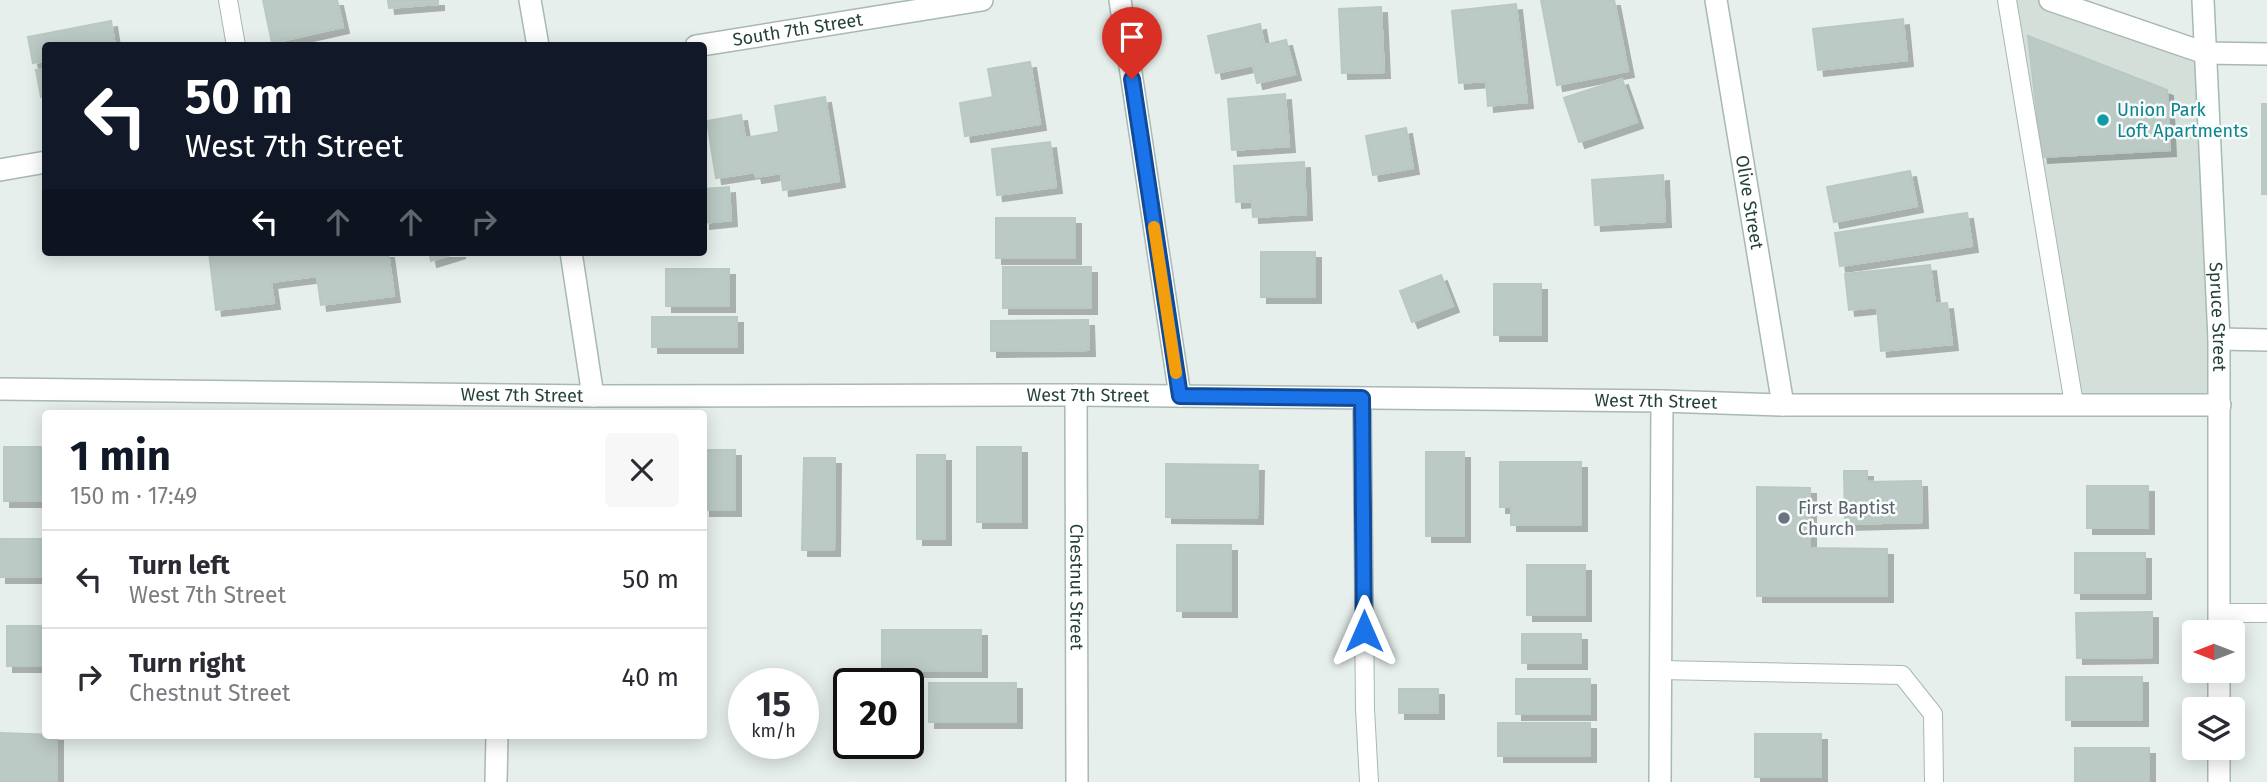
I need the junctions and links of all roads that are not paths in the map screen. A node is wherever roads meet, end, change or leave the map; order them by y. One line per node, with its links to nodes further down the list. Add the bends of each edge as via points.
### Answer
1 (228, 0): 9 (lane)
2 (530, 0): 10 (street)
3 (982, 0): 11 (street, South 7th Street)
4 (1120, 0): 22 (street)
5 (1716, 0): 27 (street, Olive Street)
6 (2007, 0): 26 (lane)
7 (2050, 0): 12 (street)
8 (2203, 0): 12 (street, Spruce Street)
9 (235, 42)
10 (537, 42)
11 (707, 44)
12 (2205, 53): 13 (street); 17 (street, Spruce Street)
13 (2267, 54)
14 (42, 163): 15 (street)
15 (0, 170)
16 (572, 256): 21 (street)
17 (2219, 339): 18 (street); 28 (street, Spruce Street)
18 (2267, 340)
19 (0, 389): 25 (street, West 7th Street)
20 (1076, 394): 21 (street, West 7th Street); 22 (street, West 7th Street); 36 (street, Chestnut Street)
21 (593, 396): 25 (street, West 7th Street)
22 (1180, 396): 23 (street, West 7th Street)
23 (1362, 398): 24 (street, West 7th Street); 37 (lane)
24 (1662, 401): 27 (street, West 7th Street); 32 (street)
25 (498, 404)
26 (2074, 404): 27 (street, West 7th Street); 28 (street, West 7th Street)
27 (1783, 405)
28 (2220, 405): 30 (street, Spruce Street)
29 (2267, 613): 31 (lane)
30 (2219, 620)
31 (2230, 620)
32 (1661, 670): 38 (street); 39 (lane, via 1902,675 1933,714)
33 (496, 739): 35 (street)
34 (2219, 760): 40 (street)
35 (496, 782)
36 (1077, 782)
37 (1369, 782)
38 (1660, 782)
39 (1934, 782)
40 (2219, 782)

